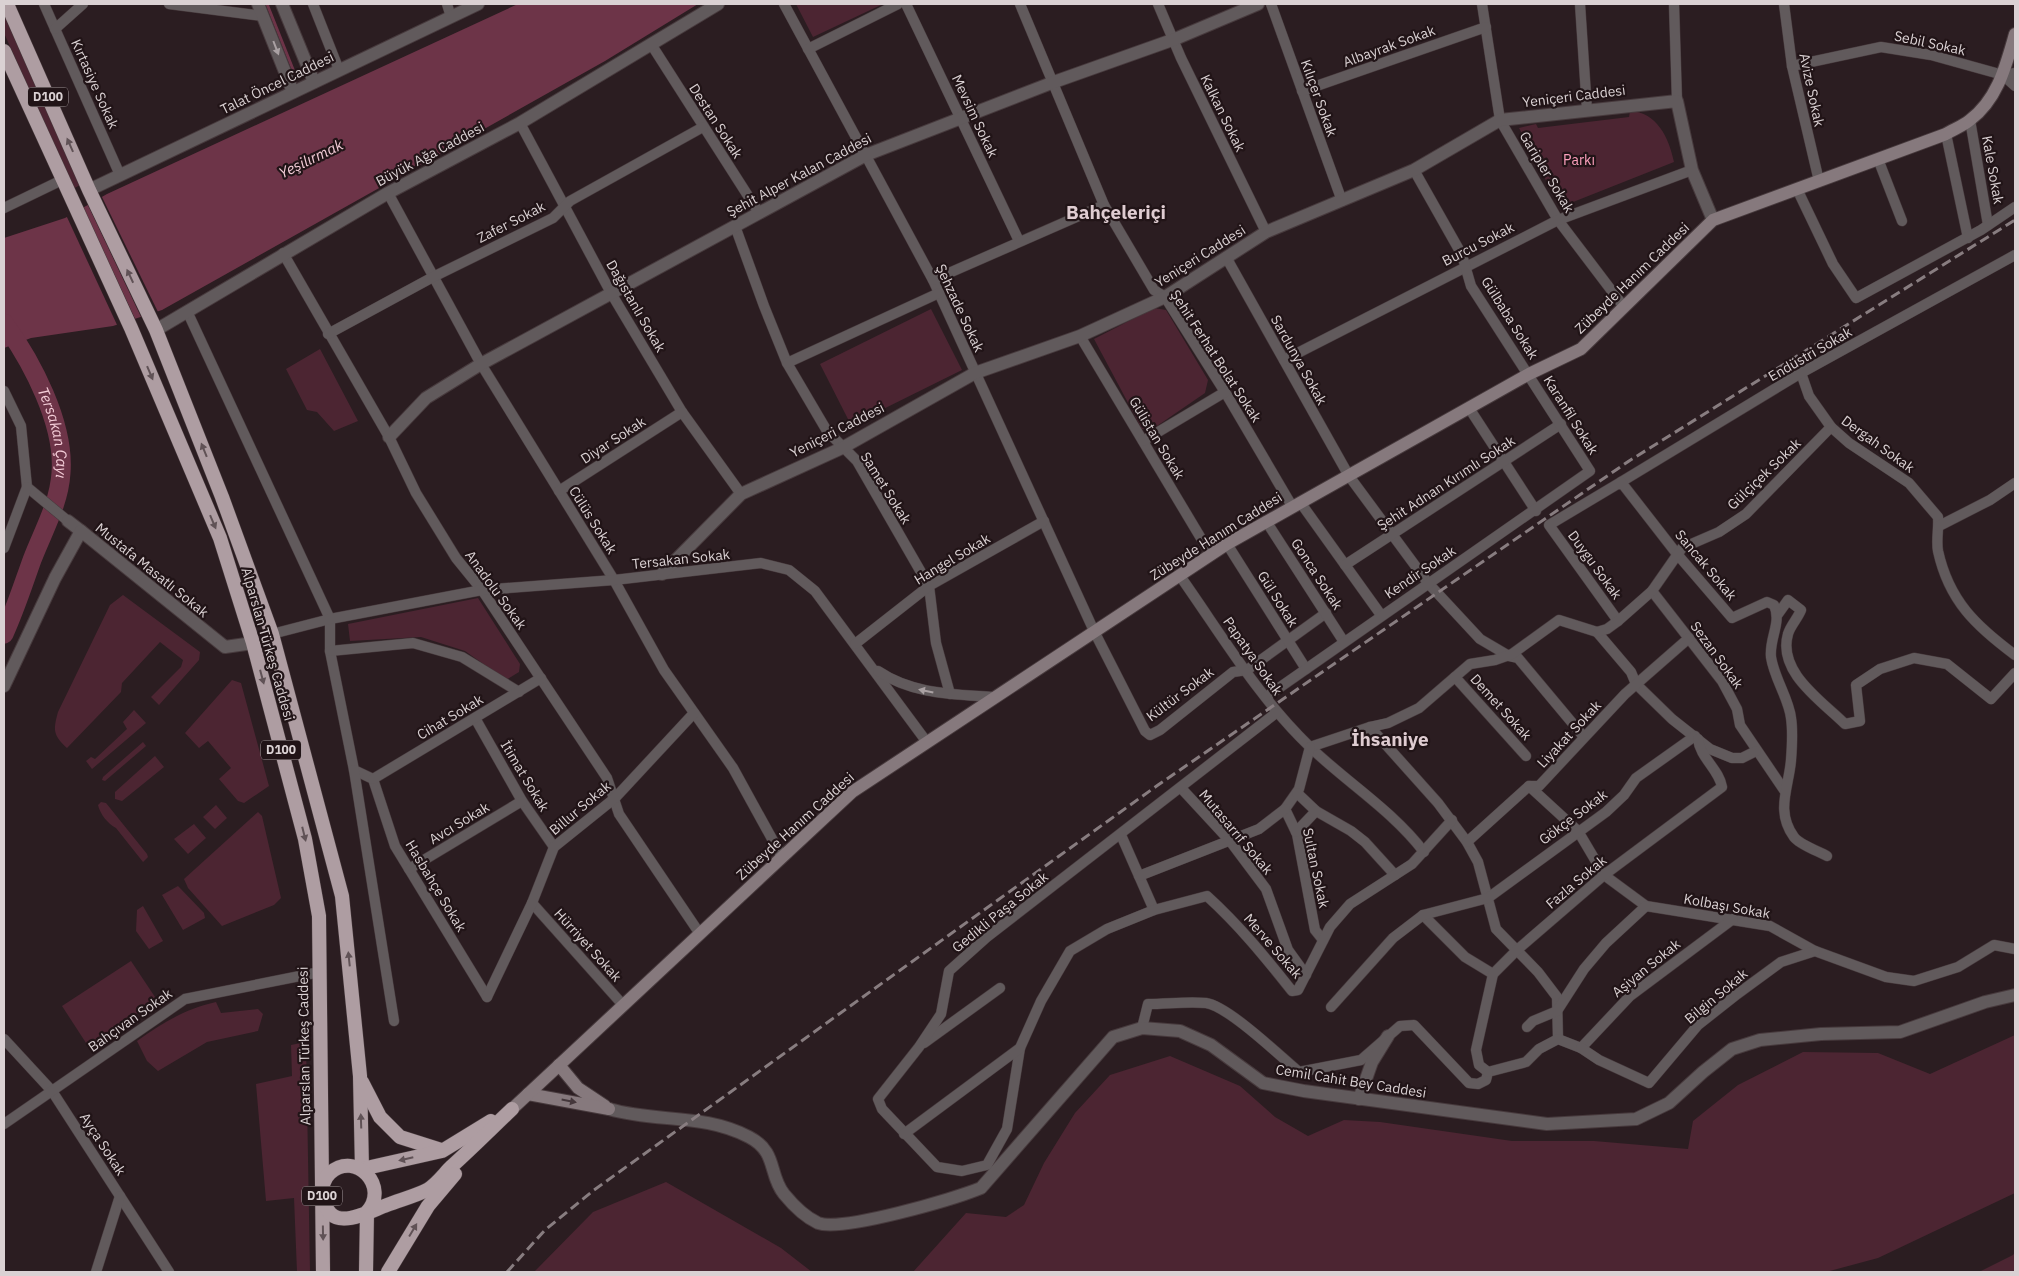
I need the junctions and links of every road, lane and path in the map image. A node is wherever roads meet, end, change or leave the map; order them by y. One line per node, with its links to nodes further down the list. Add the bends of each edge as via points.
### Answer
1 (7, 4): 56 (highway, D100, one-way to 1)
2 (44, 4): 25 (street, Kırtasiye Sokak)
3 (83, 4): 25 (street)
4 (168, 4): 21 (street)
5 (282, 4): 34 (street)
6 (313, 4): 32 (street)
7 (447, 4): 23 (street)
8 (478, 4): 23 (street, Talat Öncel Caddesi)
9 (718, 4): 28 (street, Büyük Ağa Caddesi)
10 (784, 4): 29 (street, Şehzade Sokak)
11 (898, 4): 29 (street)
12 (906, 4): 41 (street, Mevsim Sokak)
13 (1020, 4): 35 (street, Şehit Ferhat Bolat Sokak)
14 (1158, 4): 27 (street, Kalkan Sokak)
15 (1258, 4): 27 (street, Şehit Alper Kalan Caddesi)
16 (1271, 4): 37 (street, Kılıçer Sokak)
17 (1482, 4): 24 (street, Garipler Sokak)
18 (1580, 4): 40 (street)
19 (1674, 4): 39 (street)
20 (1784, 4): 31 (street, Avize Sokak)
21 (190, 6): 22 (street)
22 (261, 10): 38 (street, one-way to 38)
23 (451, 17): 32 (street, Talat Öncel Caddesi)
24 (1486, 27): 37 (street, Albayrak Sokak); 42 (street, Garipler Sokak)
25 (55, 29): 51 (street, Kırtasiye Sokak)
26 (2015, 34): 33 (main road, Zübeyde Hanım Caddesi)
27 (1175, 39): 35 (street, Şehit Alper Kalan Caddesi); 68 (street, Kalkan Sokak, via 1181,58)
28 (651, 44): 44 (street, Büyük Ağa Caddesi); 45 (street, Destan Sokak)
29 (808, 49): 47 (street, Şehzade Sokak)
30 (4, 50): 52 (highway, D100)
31 (1792, 66): 33 (street, Sebil Sokak, via 1881,47); 53 (street, Avize Sokak)
32 (339, 70): 34 (street, Talat Öncel Caddesi)
33 (2009, 74): 36 (street); 43 (main road, Zübeyde Hanım Caddesi, via 1992,98)
34 (314, 82): 38 (street, Talat Öncel Caddesi)
35 (1054, 82): 41 (street, Şehit Alper Kalan Caddesi); 58 (street, Şehit Ferhat Bolat Sokak)
36 (2015, 86)
37 (1302, 91): 57 (street, Kılıçer Sokak)
38 (293, 92): 51 (street, Talat Öncel Caddesi)
39 (1677, 101): 40 (street, Yeniçeri Caddesi); 50 (street)
40 (1587, 110): 42 (street, Yeniçeri Caddesi)
41 (962, 118): 47 (street, Şehit Alper Kalan Caddesi); 70 (street, Mevsim Sokak)
42 (1500, 120): 49 (street, Yeniçeri Caddesi); 63 (street, Garipler Sokak)
43 (1970, 120): 46 (main road, Zübeyde Hanım Caddesi); 66 (street, Kale Sokak)
44 (520, 123): 55 (street, Büyük Ağa Caddesi); 60 (street, Dağıstanlı Sokak)
45 (703, 127): 60 (street, Zafer Sokak, via 570,201); 62 (street, Destan Sokak)
46 (1946, 134): 48 (main road, Zübeyde Hanım Caddesi); 69 (street)
47 (866, 155): 62 (street, Şehit Alper Kalan Caddesi); 76 (street, Şehzade Sokak)
48 (1878, 159): 53 (main road, Zübeyde Hanım Caddesi); 65 (street)
49 (1414, 170): 57 (street, Yeniçeri Caddesi); 74 (street, Gülbaba Sokak, via 1462,255)
50 (1692, 170): 63 (street, Burcu Sokak); 64 (street)
51 (120, 175): 56 (street, Talat Öncel Caddesi)
52 (62, 180): 61 (street); 139 (highway, Alparslan Türkeş Caddesi / D100, one-way to 139, via 131,328 220,538)
53 (1819, 181): 54 (main road, Zübeyde Hanım Caddesi)
54 (1797, 189): 64 (main road, Zübeyde Hanım Caddesi); 69 (street, via 1833,264 1856,298)
55 (388, 193): 71 (street, Büyük Ağa Caddesi); 75 (street, Cülüs Sokak)
56 (91, 194): 82 (highway, D100, one-way to 56)
57 (1342, 201): 68 (street, Yeniçeri Caddesi)
58 (1104, 205): 70 (street); 79 (street, Şehit Ferhat Bolat Sokak, via 1154,290)
59 (2015, 206): 66 (street)
60 (565, 207): 75 (street, Zafer Sokak, via 553,218); 77 (street, Dağıstanlı Sokak)
61 (4, 208)
62 (759, 212): 67 (street, Şehit Alper Kalan Caddesi)
63 (1558, 220): 74 (street, Burcu Sokak); 80 (street, Garipler Sokak)
64 (1713, 220): 80 (main road, Zübeyde Hanım Caddesi)
65 (1902, 222)
66 (1988, 225): 69 (street)
67 (735, 226): 77 (street, Şehit Alper Kalan Caddesi); 86 (street, Samet Sokak)
68 (1266, 232): 73 (street, Yeniçeri Caddesi)
69 (1968, 238)
70 (1019, 241): 76 (street)
71 (283, 254): 81 (street, Büyük Ağa Caddesi); 83 (street, Anadolu Sokak)
72 (2015, 255): 89 (street, Endüstri Sokak)
73 (1226, 257): 79 (street, Yeniçeri Caddesi); 85 (street, Sardunya Sokak)
74 (1465, 266): 85 (street, Burcu Sokak); 90 (street, Gülbaba Sokak, via 1472,286)
75 (433, 277): 83 (street, Zafer Sokak); 87 (street, Cülüs Sokak)
76 (933, 280): 78 (street, Şehzade Sokak)
77 (611, 293): 87 (street, Şehit Alper Kalan Caddesi); 94 (street, Dağıstanlı Sokak)
78 (939, 293): 86 (street); 88 (street, Şehzade Sokak)
79 (1165, 297): 84 (street, Yeniçeri Caddesi); 92 (street, Şehit Ferhat Bolat Sokak)
80 (1624, 307): 90 (main road, Zübeyde Hanım Caddesi, via 1581,349)
81 (187, 311): 82 (street, Büyük Ağa Caddesi); 131 (street)
82 (154, 325): 135 (highway, Alparslan Türkeş Caddesi / D100, one-way to 82)
83 (328, 334): 97 (street, Anadolu Sokak)
84 (1080, 336): 88 (street, Yeniçeri Caddesi); 98 (street, Gülistan Sokak)
85 (1284, 360): 102 (street, Sardunya Sokak)
86 (787, 363): 99 (street, Samet Sokak, via 827,431)
87 (481, 364): 97 (street, Şehit Alper Kalan Caddesi, via 426,398); 106 (street, Cülüs Sokak)
88 (974, 373): 99 (street, Yeniçeri Caddesi); 111 (street, Şehzade Sokak)
89 (1801, 373): 96 (street, Dergah Sokak, via 1809,396); 103 (street, Endüstri Sokak)
90 (1529, 374): 93 (main road, Zübeyde Hanım Caddesi); 95 (street, Karanfil Sokak)
91 (4, 391): 105 (street, via 21,426)
92 (1225, 392): 98 (street); 108 (street, Şehit Ferhat Bolat Sokak)
93 (1468, 408): 100 (street); 102 (main road, Zübeyde Hanım Caddesi)
94 (682, 412): 106 (street, Diyar Sokak); 107 (street, Dağıstanlı Sokak)
95 (1561, 424): 100 (street, Şehit Adnan Kırımlı Sokak); 101 (street, Karanfil Sokak)
96 (1831, 428): 113 (street, Dergah Sokak, via 1908,484 1938,516); 118 (street, Gülçiçek Sokak, via 1746,514 1718,532 1682,548)
97 (389, 437): 126 (street, Anadolu Sokak, via 431,518 456,558)
98 (1143, 441): 119 (street, Gülistan Sokak)
99 (842, 448): 107 (street, Yeniçeri Caddesi); 125 (street, Samet Sokak, via 857,461)
100 (1504, 462): 109 (street); 115 (street, Şehit Adnan Kırımlı Sokak)
101 (1590, 471): 109 (street, Kendir Sokak)
102 (1349, 476): 108 (main road, Zübeyde Hanım Caddesi); 115 (street, Sardunya Sokak)
103 (1622, 482): 118 (street, Sancak Sokak); 132 (street, Duygu Sokak, via 1550,525)
104 (2015, 483): 113 (street)
105 (27, 486): 110 (street); 117 (street)
106 (559, 491): 123 (street, Cülüs Sokak)
107 (741, 494): 121 (street, Yeniçeri Caddesi)
108 (1296, 504): 112 (main road, Zübeyde Hanım Caddesi); 120 (street, Şehit Ferhat Bolat Sokak)
109 (1536, 511): 124 (street, Kendir Sokak)
110 (68, 521): 114 (street)
111 (1044, 521): 125 (street, Hangel Sokak); 133 (street, Şehzade Sokak)
112 (1266, 521): 116 (main road, Zübeyde Hanım Caddesi); 128 (street, Gonca Sokak)
113 (1939, 526): 142 (street, Dergah Sokak, via 1938,550 1948,586 1968,615)
114 (81, 531): 139 (street, Mustafa Masatlı Sokak, via 225,647); 151 (street, Mustafa Masatlı Sokak)
115 (1392, 534): 120 (street, Şehit Adnan Kırımlı Sokak); 124 (street, Sardunya Sokak)
116 (1227, 544): 119 (main road, Zübeyde Hanım Caddesi); 137 (street, Gül Sokak)
117 (4, 548)
118 (1677, 554): 127 (street, Gülçiçek Sokak); 129 (street, Sancak Sokak, via 1732,618 1766,602 1774,605)
119 (1211, 555): 122 (main road, Zübeyde Hanım Caddesi)
120 (1345, 565): 130 (street, Şehit Ferhat Bolat Sokak)
121 (662, 574): 123 (street, Tersakan Sokak); 140 (street, Tersakan Sokak, via 761,564 789,570 815,590)
122 (1180, 576): 133 (main road, Zübeyde Hanım Caddesi); 146 (street, Papatya Sokak)
123 (614, 580): 126 (street, Tersakan Sokak); 156 (street, Cülüs Sokak, via 664,670)
124 (1428, 583): 130 (street, Kendir Sokak); 143 (street, Sardunya Sokak, via 1480,639)
125 (930, 586): 140 (street, Hangel Sokak); 153 (street, Samet Sokak, via 936,643)
126 (482, 590): 131 (street, Tersakan Sokak); 149 (street, Anadolu Sokak)
127 (1652, 591): 132 (street, Gülçiçek Sokak); 136 (street, Sezan Sokak)
128 (1326, 613): 137 (street, Kültür Sokak); 138 (street, Gonca Sokak)
129 (1778, 614): 147 (street, via 1788,600 1801,610 1788,633 1786,648 1790,666 1845,724 1860,721 1856,685 1880,669 1914,658 1947,664 1991,699); 170 (street, via 1771,655 1775,677 1791,716 1791,761)
130 (1382, 615): 138 (street, Kendir Sokak)
131 (330, 619): 135 (street, Tersakan Sokak); 141 (street)
132 (1618, 621): 134 (street, Gülçiçek Sokak)
133 (1094, 631): 146 (street, Kültür Sokak, via 1145,731 1150,734 1160,730 1232,672); 154 (main road, Zübeyde Hanım Caddesi)
134 (1597, 632): 143 (street, via 1559,620); 150 (street)
135 (272, 634): 221 (highway, Alparslan Türkeş Caddesi / D100, one-way to 135, via 342,896)
136 (1689, 638): 150 (street, Liyakat Sokak); 164 (street, Sezan Sokak, via 1722,681 1737,709 1740,725)
137 (1288, 640): 145 (street, Gül Sokak); 146 (street, Kültür Sokak)
138 (1344, 642): 145 (street, Kendir Sokak)
139 (253, 643): 201 (highway, Alparslan Türkeş Caddesi / D100, one-way to 201, via 305,839 319,916)
140 (855, 644): 144 (street, Tersakan Sokak)
141 (330, 651): 152 (street, via 413,643 462,658); 166 (street)
142 (2015, 654)
143 (1508, 656): 148 (street, via 1470,664); 160 (street, Sardunya Sokak, via 1518,658)
144 (871, 667): 153 (street, Tersakan Sokak, one-way to 144, via 928,692 894,682); 162 (street, Tersakan Sokak)
145 (1306, 669): 155 (street, Kendir Sokak)
146 (1247, 670): 155 (street, Papatya Sokak)
147 (2015, 672)
148 (1455, 677): 159 (street, via 1419,708 1388,723); 165 (street, Demet Sokak)
149 (541, 678): 152 (street, Cihat Sokak); 172 (street, Anadolu Sokak, via 607,778)
150 (1636, 684): 160 (street, Liyakat Sokak); 161 (street)
151 (4, 686)
152 (519, 692): 158 (street, Cihat Sokak)
153 (950, 694): 154 (street, Tersakan Sokak)
154 (992, 697): 162 (main road, Zübeyde Hanım Caddesi)
155 (1266, 698): 157 (street, Papatya Sokak)
156 (694, 713): 172 (street, Billur Sokak); 185 (street, Cülüs Sokak, via 733,768)
157 (1276, 713): 163 (street, Papatya Sokak); 169 (street, Gedikli Paşa Sokak)
158 (475, 718): 167 (street, Cihat Sokak); 173 (street, İtimat Sokak)
159 (1370, 727): 163 (street); 176 (street)
160 (1584, 737): 168 (street, Liyakat Sokak, via 1538,786)
161 (1696, 737): 164 (street, via 1710,749 1732,758 1742,758); 177 (street, Gökçe Sokak, via 1636,778 1606,812); 188 (street, Fazla Sokak, via 1722,787)
162 (926, 741): 185 (main road, Zübeyde Hanım Caddesi, via 852,792)
163 (1310, 747): 171 (street); 183 (street, Papatya Sokak, via 1406,829)
164 (1756, 751): 170 (street, Sezan Sokak)
165 (1526, 756)
166 (354, 770): 167 (street); 210 (street)
167 (373, 779): 186 (street, Hasbahçe Sokak, via 395,846)
168 (1529, 786): 177 (street, Kolbaşı Sokak); 181 (street, Liyakat Sokak)
169 (1181, 788): 179 (street, Gedikli Paşa Sokak); 180 (street, Mutasarrıf Sokak)
170 (1784, 790): 184 (street, via 1783,814 1794,838)
171 (1297, 793): 174 (street); 175 (street)
172 (615, 798): 182 (street, Billur Sokak); 196 (street, Anadolu Sokak, via 619,814)
173 (522, 801): 182 (street, İtimat Sokak); 186 (street, Avcı Sokak)
174 (1285, 809): 178 (street, Sultan Sokak); 180 (street, via 1259,829)
175 (1316, 811): 178 (street); 187 (street, via 1365,842)
176 (1452, 820): 181 (street); 183 (street, Merve Sokak)
177 (1578, 831): 188 (street, Kolbaşı Sokak); 190 (street, Gökçe Sokak)
178 (1296, 832): 197 (street, Sultan Sokak, via 1315,930)
179 (1121, 835): 189 (street); 216 (street, Gedikli Paşa Sokak, via 987,937 949,971 940,1014)
180 (1230, 841): 189 (street); 203 (street, Mutasarrıf Sokak, via 1266,889 1288,950)
181 (1467, 842): 190 (street, via 1478,862)
182 (554, 847): 191 (street, Billur Sokak)
183 (1424, 852): 187 (street, Merve Sokak)
184 (1826, 856)
185 (782, 857): 196 (main road, Zübeyde Hanım Caddesi)
186 (409, 869): 206 (street, Hasbahçe Sokak)
187 (1395, 875): 197 (street, Merve Sokak, via 1350,904)
188 (1604, 875): 192 (street, Kolbaşı Sokak); 199 (street, Fazla Sokak)
189 (1139, 876): 193 (street)
190 (1488, 898): 194 (street); 199 (street, via 1496,929)
191 (532, 903): 206 (street, Billur Sokak); 207 (street, Hürriyet Sokak)
192 (1646, 906): 195 (street, Kolbaşı Sokak); 209 (street, via 1606,943)
193 (1154, 910): 203 (street, Merve Sokak, via 1207,896 1265,956 1292,991 1300,989); 217 (street, via 1107,929 1070,952)
194 (1423, 915): 202 (street, via 1465,957); 208 (street, via 1393,938)
195 (1733, 919): 200 (street, Kolbaşı Sokak, via 1770,926); 218 (street, Aşiyan Sokak, via 1630,996)
196 (700, 934): 207 (main road, Zübeyde Hanım Caddesi)
197 (1323, 940): 203 (street, Merve Sokak)
198 (2015, 949): 200 (street, Kolbaşı Sokak, via 1994,945 1958,967 1914,981 1886,977)
199 (1517, 950): 202 (street, Fazla Sokak); 209 (street, via 1557,997)
200 (1815, 951): 218 (street, Bilgin Sokak, via 1781,962 1698,1025 1649,1083)
201 (320, 972): 222 (street, Bahçıvan Sokak, via 185,999); 233 (highway, Alparslan Türkeş Caddesi / D100)
202 (1493, 974): 220 (street, via 1476,1050 1479,1065)
203 (1306, 975)
204 (1000, 988): 216 (street)
205 (2015, 995): 224 (street, Cemil Cahit Bey Caddesi, via 1985,1002 1900,1032 1821,1034 1760,1040 1732,1049 1669,1103 1636,1119 1547,1124)
206 (487, 997)
207 (623, 1005): 219 (main road, Zübeyde Hanım Caddesi)
208 (1331, 1007)
209 (1557, 1010): 211 (street); 215 (street)
210 (394, 1021)
211 (1527, 1027)
212 (1142, 1028): 213 (street, via 1148,1004 1208,1004 1244,1024 1299,1072 1361,1060); 224 (street, Cemil Cahit Bey Caddesi, via 1180,1031 1211,1045 1263,1083); 232 (street, Cemil Cahit Bey Caddesi, via 1113,1037)
213 (1388, 1036): 220 (street, via 1400,1026 1414,1025 1470,1083 1486,1080); 224 (street, via 1372,1062)
214 (4, 1039): 222 (street, Ayça Sokak)
215 (1558, 1039): 218 (street); 220 (street, via 1539,1049 1526,1062)
216 (919, 1047): 228 (street, Gedikli Paşa Sokak, via 878,1100)
217 (1020, 1048): 228 (street); 230 (street, via 1007,1129)
218 (1581, 1048)
219 (559, 1065): 223 (main road, Zübeyde Hanım Caddesi); 226 (main road, via 578,1088)
220 (1488, 1072)
221 (360, 1076): 229 (highway, via 380,1117 400,1137); 231 (highway, Alparslan Türkeş Caddesi / D100, one-way to 221)
222 (52, 1091): 227 (street, Bahçıvan Sokak); 234 (street, Ayça Sokak)
223 (528, 1094): 225 (main road, Zübeyde Hanım Caddesi); 226 (main road, one-way to 226)
224 (1359, 1099)
225 (512, 1109): 229 (highway); 235 (highway, via 428,1190); 240 (highway, one-way to 225, via 428,1206)
226 (609, 1109): 232 (street, Cemil Cahit Bey Caddesi, via 631,1115 703,1121 749,1137 765,1148 782,1192 801,1212 820,1223 854,1223 960,1197)
227 (4, 1124)
228 (904, 1134): 230 (street, Gedikli Paşa Sokak, via 937,1167 962,1171)
229 (442, 1151): 231 (highway, one-way to 231)
230 (987, 1165): 232 (street)
231 (362, 1169): 233 (highway, D100, via 354,1166 336,1168 324,1181); 235 (highway, via 374,1184 376,1193)
232 (981, 1188)
233 (322, 1194): 235 (highway, D100, via 325,1206 338,1217 354,1219); 238 (highway, D100, one-way to 238)
234 (120, 1196): 236 (street); 237 (street, Ayça Sokak)
235 (367, 1212): 239 (highway)
236 (96, 1272)
237 (169, 1272)
238 (323, 1272)
239 (366, 1272)
240 (388, 1272)

